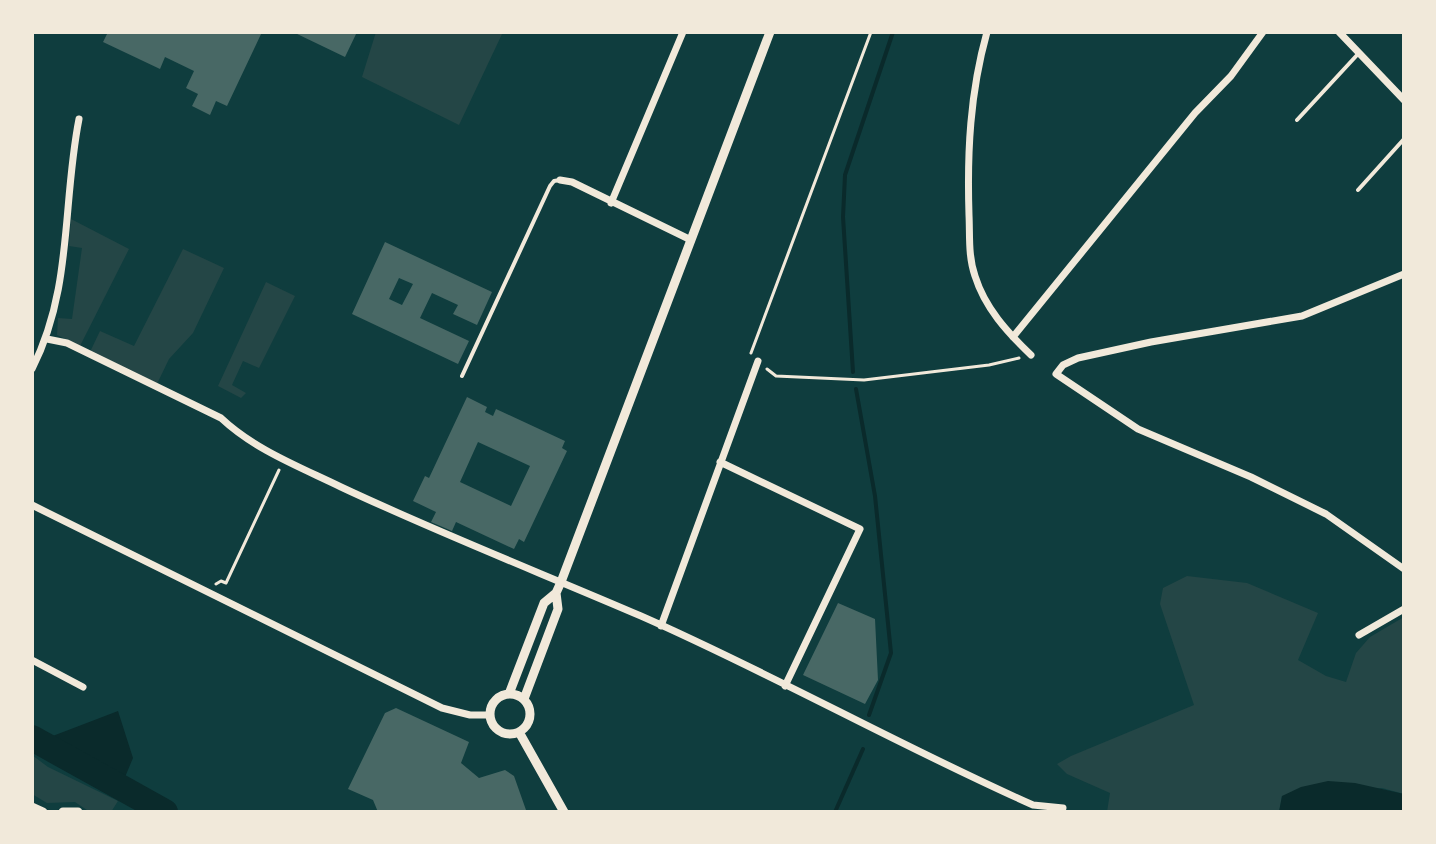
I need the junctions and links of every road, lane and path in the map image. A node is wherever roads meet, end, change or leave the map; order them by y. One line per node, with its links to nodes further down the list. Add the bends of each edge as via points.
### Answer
1 (683, 32): 14 (street)
2 (770, 32): 15 (street)
3 (871, 32): 19 (path)
4 (987, 32): 17 (street, via 969,120 970,252 984,296)
5 (1263, 32): 17 (street)
6 (1339, 32): 7 (street)
7 (1359, 53): 8 (street); 10 (lane)
8 (1404, 100)
9 (79, 119): 18 (street, via 61,286)
10 (1297, 120)
11 (1404, 139): 13 (lane)
12 (560, 180): 14 (street); 23 (lane, via 550,186)
13 (1358, 190)
14 (611, 203): 15 (street)
15 (691, 240): 28 (street)
16 (1404, 274): 27 (street, via 1302,316 1078,358 1056,374 1138,429 1326,514)
17 (1013, 337): 20 (street)
18 (47, 339): 22 (street); 24 (street, via 67,343 221,418)
19 (754, 345)
20 (1031, 355): 21 (path, via 864,380 776,376)
21 (758, 361): 25 (street)
22 (32, 369)
23 (462, 376)
24 (283, 460): 28 (street); 29 (path, via 226,583 218,582)
25 (720, 462): 32 (street); 35 (street, via 860,529)
26 (32, 505): 29 (street)
27 (1404, 569)
28 (561, 582): 30 (street); 32 (street)
29 (212, 593): 39 (street, via 442,708)
30 (556, 593): 37 (street, via 544,603); 38 (street, via 558,609)
31 (1404, 609): 33 (street)
32 (661, 626): 35 (street)
33 (1359, 635)
34 (32, 660): 36 (street)
35 (785, 686): 42 (street, via 1033,805)
36 (83, 687)
37 (509, 694): 38 (street); 39 (street, via 495,700)
38 (524, 699): 40 (street, via 530,716)
39 (490, 715): 40 (street, via 500,731)
40 (519, 732): 46 (street)
41 (32, 807): 43 (street)
42 (1063, 808)
43 (43, 812)
44 (63, 812): 45 (street)
45 (78, 812)
46 (564, 812)

